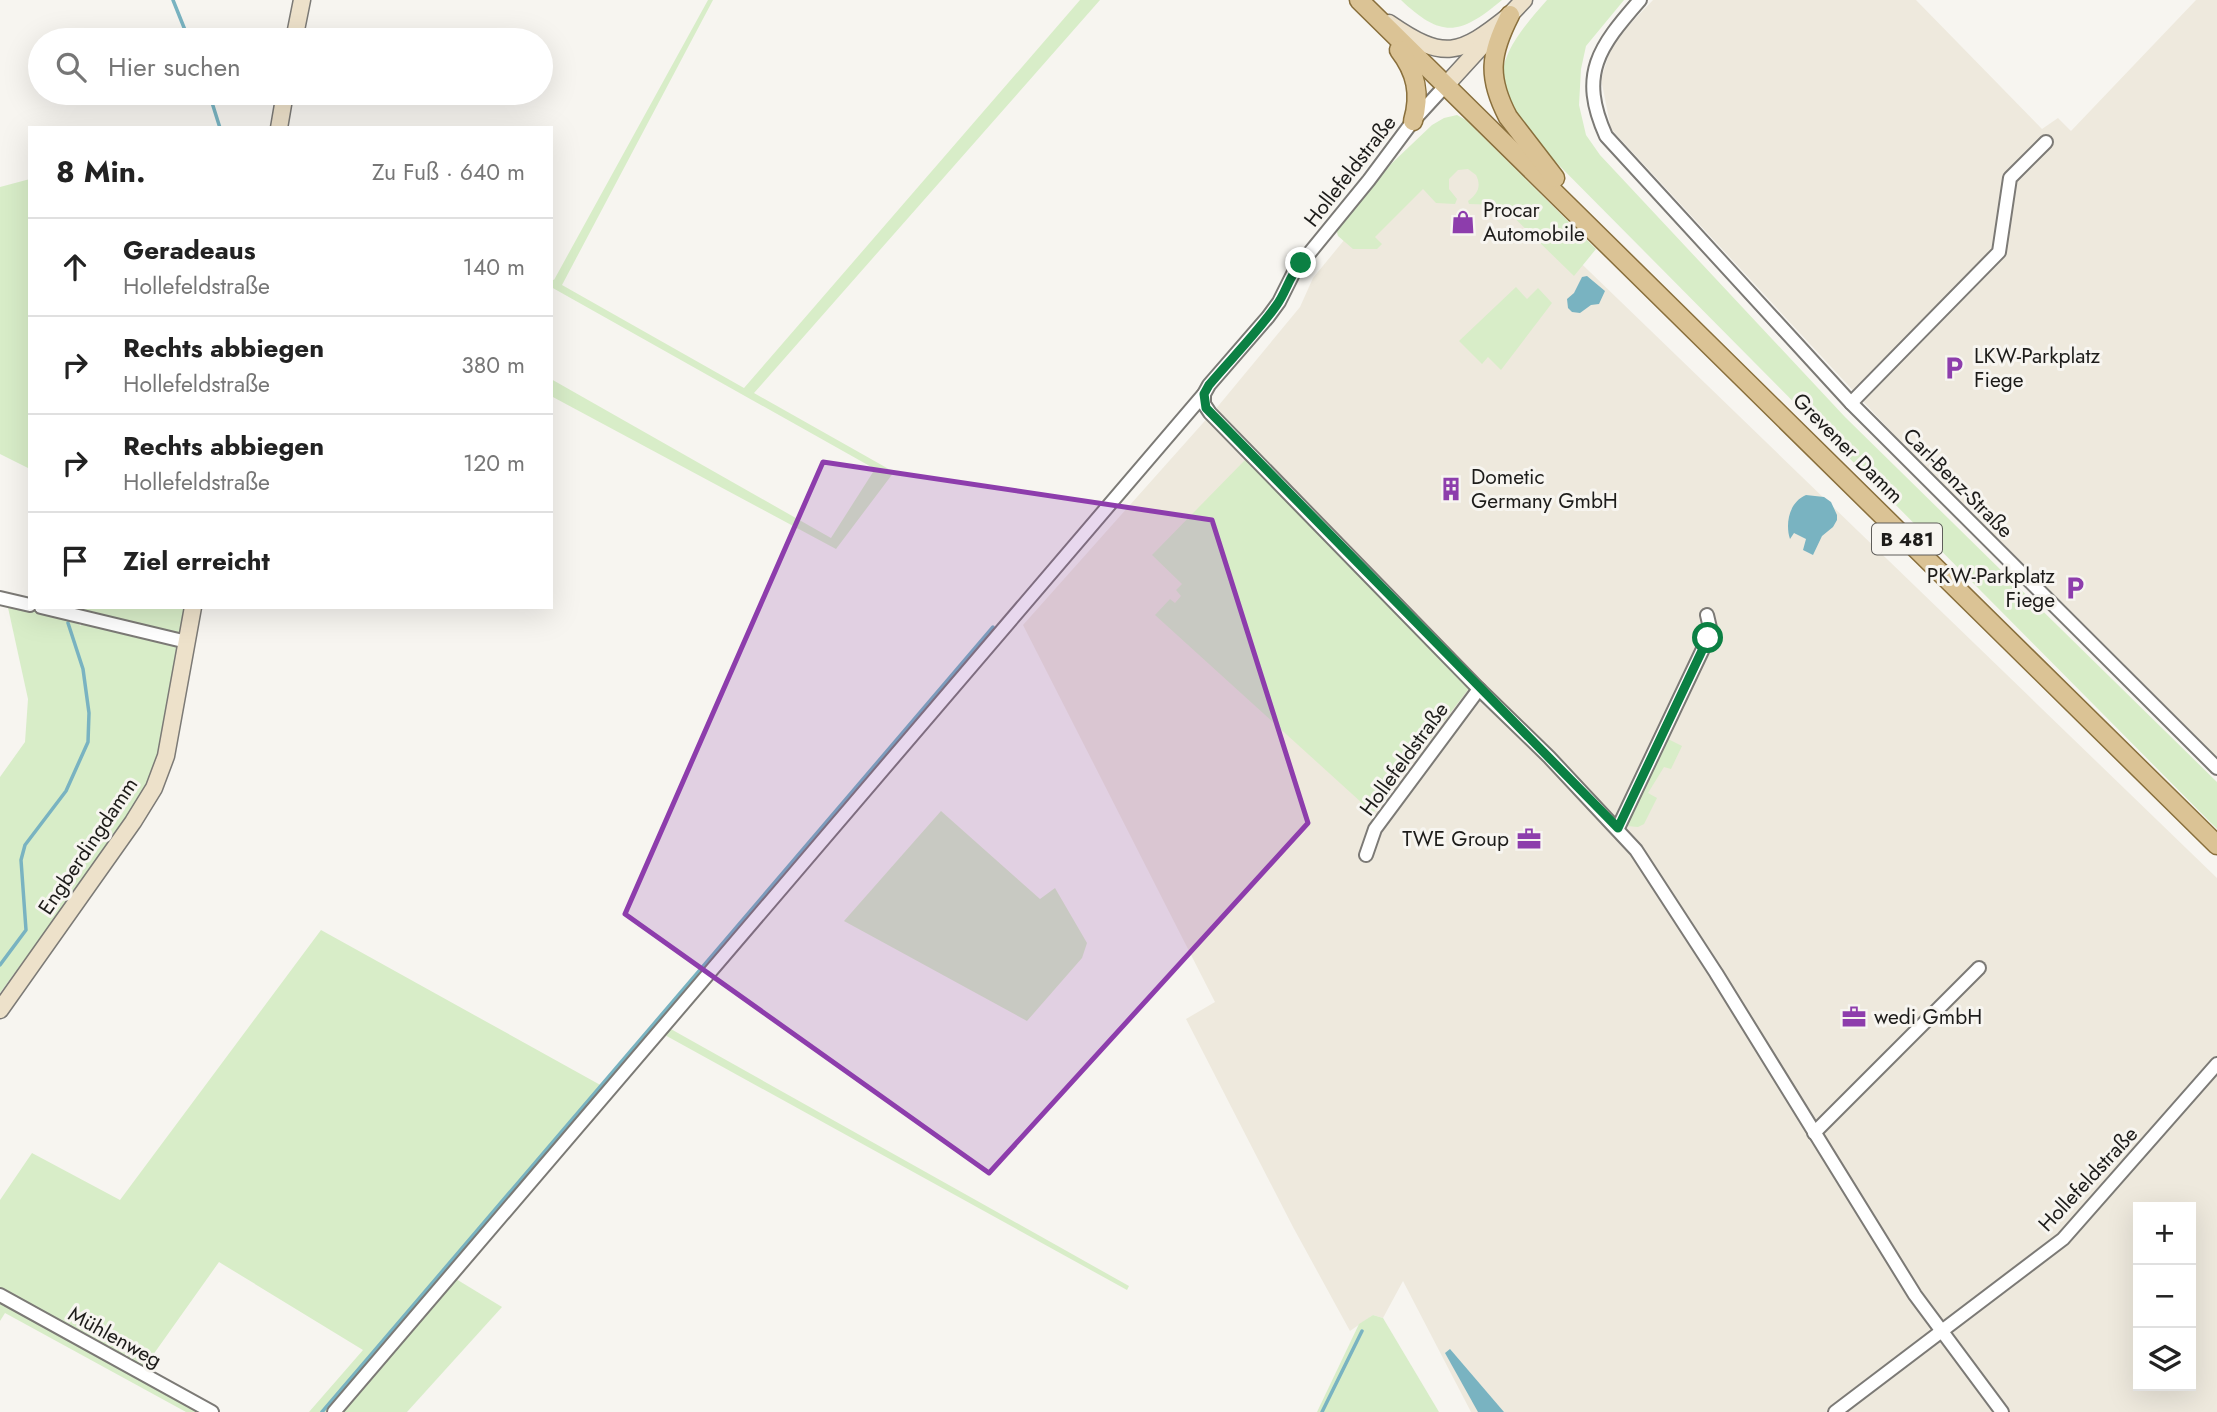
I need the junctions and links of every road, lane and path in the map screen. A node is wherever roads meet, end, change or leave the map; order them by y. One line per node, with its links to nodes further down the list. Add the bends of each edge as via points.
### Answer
1 (302, 0): 6 (street)
2 (1524, 0): 5 (street)
3 (1640, 0): 14 (street, Carl-Benz-Straße, via 1605,43 1596,64 1593,102 1606,136)
4 (1362, 3): 5 (street, via 1416,41 1448,49 1472,43); 7 (main road, B 481); 9 (main road, via 1411,66 1418,102)
5 (1510, 15): 7 (street); 12 (main road, via 1494,52 1494,80 1502,106)
6 (297, 28)
7 (1446, 85): 9 (street, Hollefeldstraße); 12 (main road, Grevener Damm / B 481)
8 (283, 105): 10 (street)
9 (1413, 121): 13 (street, Hollefeldstraße, via 1293,272 1268,317)
10 (279, 126)
11 (2046, 142): 14 (street, via 2010,178 1999,252)
12 (1598, 234): 24 (main road, Grevener Damm / B 481)
13 (1204, 394): 21 (street, via 1210,412); 33 (street, Hollefeldstraße)
14 (1851, 403): 22 (street, Carl-Benz-Straße)
15 (0, 598): 16 (street)
16 (28, 605)
17 (49, 609): 20 (street)
18 (193, 609): 20 (street, Engberdingdamm)
19 (1707, 615): 23 (street, via 1711,632)
20 (187, 642): 27 (street, Engberdingdamm, via 166,756 154,788)
21 (1479, 689): 23 (street); 25 (street, Hollefeldstraße, via 1375,829)
22 (2217, 768)
23 (1618, 828): 29 (street, via 1716,973)
24 (2217, 845)
25 (1366, 855)
26 (1979, 968): 29 (street)
27 (0, 1010)
28 (2217, 1064): 31 (street, Hollefeldstraße, via 2063,1239)
29 (1814, 1133): 31 (street)
30 (0, 1295): 32 (street, Mühlenweg)
31 (1941, 1330): 34 (street, Hollefeldstraße); 35 (street)
32 (212, 1412)
33 (334, 1412)
34 (1835, 1412)
35 (2002, 1412)

